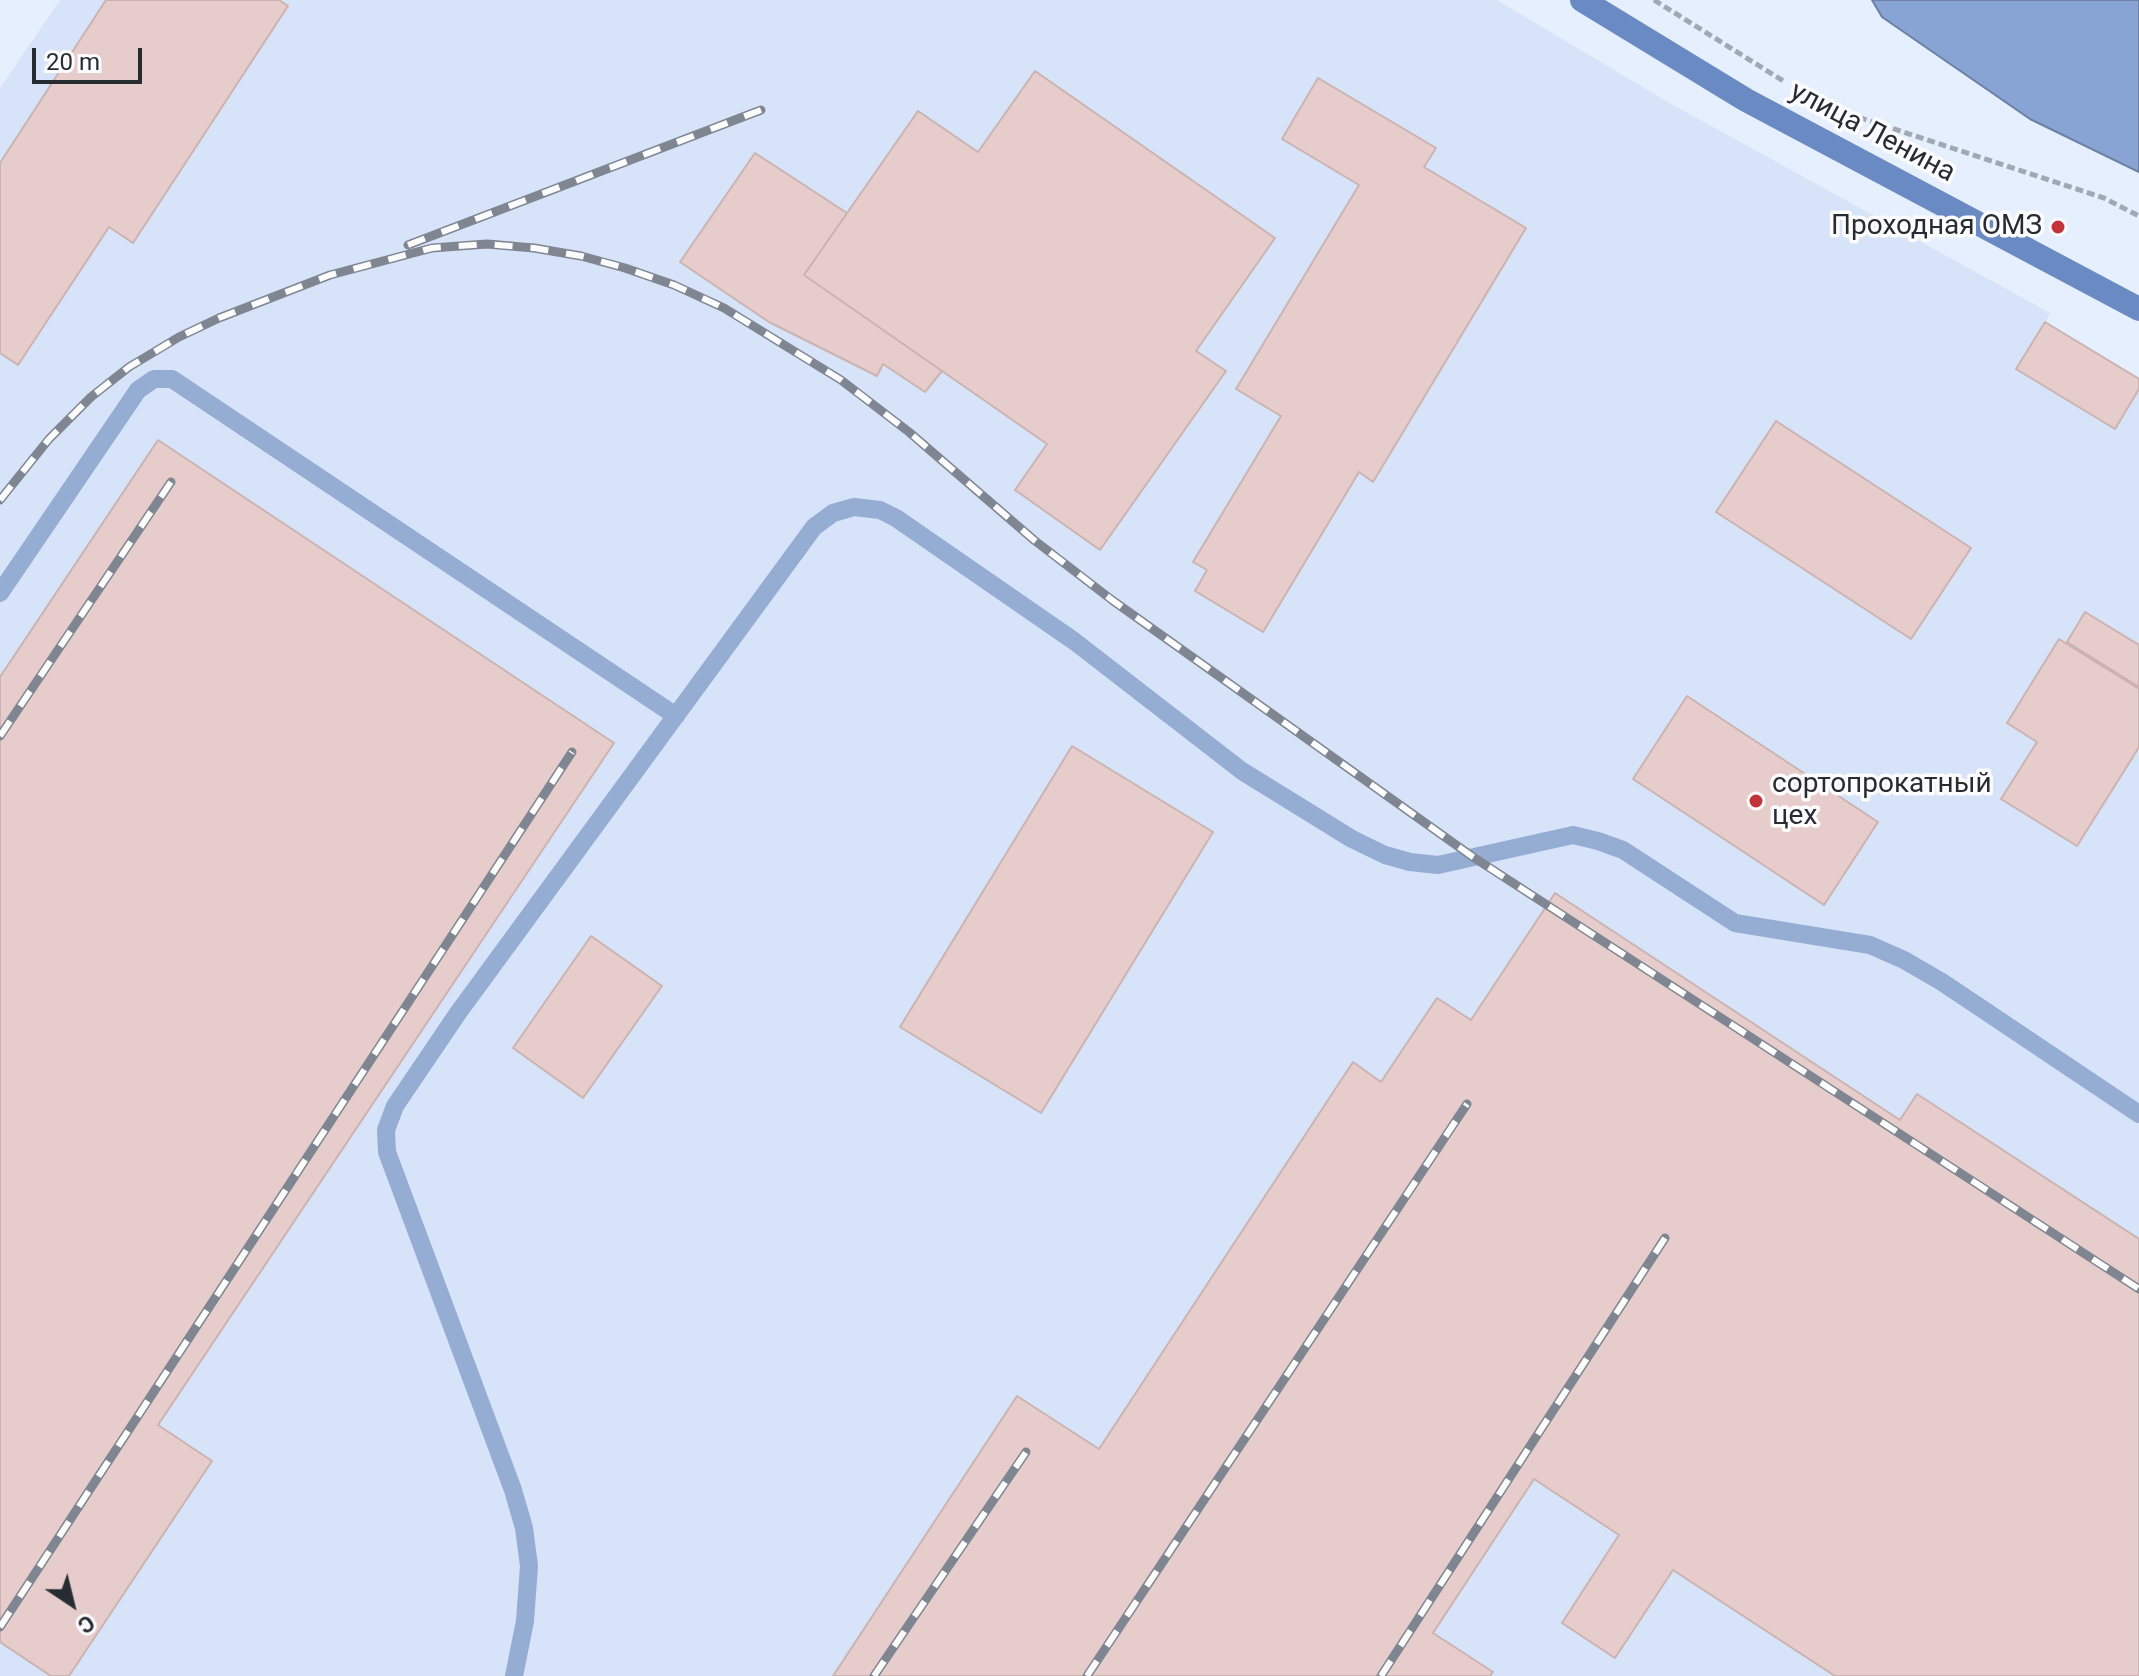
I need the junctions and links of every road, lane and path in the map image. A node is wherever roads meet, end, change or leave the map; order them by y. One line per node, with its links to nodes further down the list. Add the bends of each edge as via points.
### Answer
1 (1582, 0): 6 (main road, улица Ленина, via 1746,100)
2 (1654, 0): 3 (path)
3 (1795, 89)
4 (1836, 110): 5 (path, via 2104,198)
5 (2139, 216)
6 (2139, 309)
7 (0, 593): 8 (lane, via 138,390 154,379 172,379)
8 (676, 716): 9 (lane, via 814,527 833,513 854,507 880,510 1074,641 1242,771 1385,855 1438,865 1573,835 1598,841 1623,850 1735,923 1870,945 1904,960); 10 (lane, via 458,1013 395,1106 386,1130 387,1152 524,1528 529,1566)
9 (2139, 1114)
10 (514, 1676)

